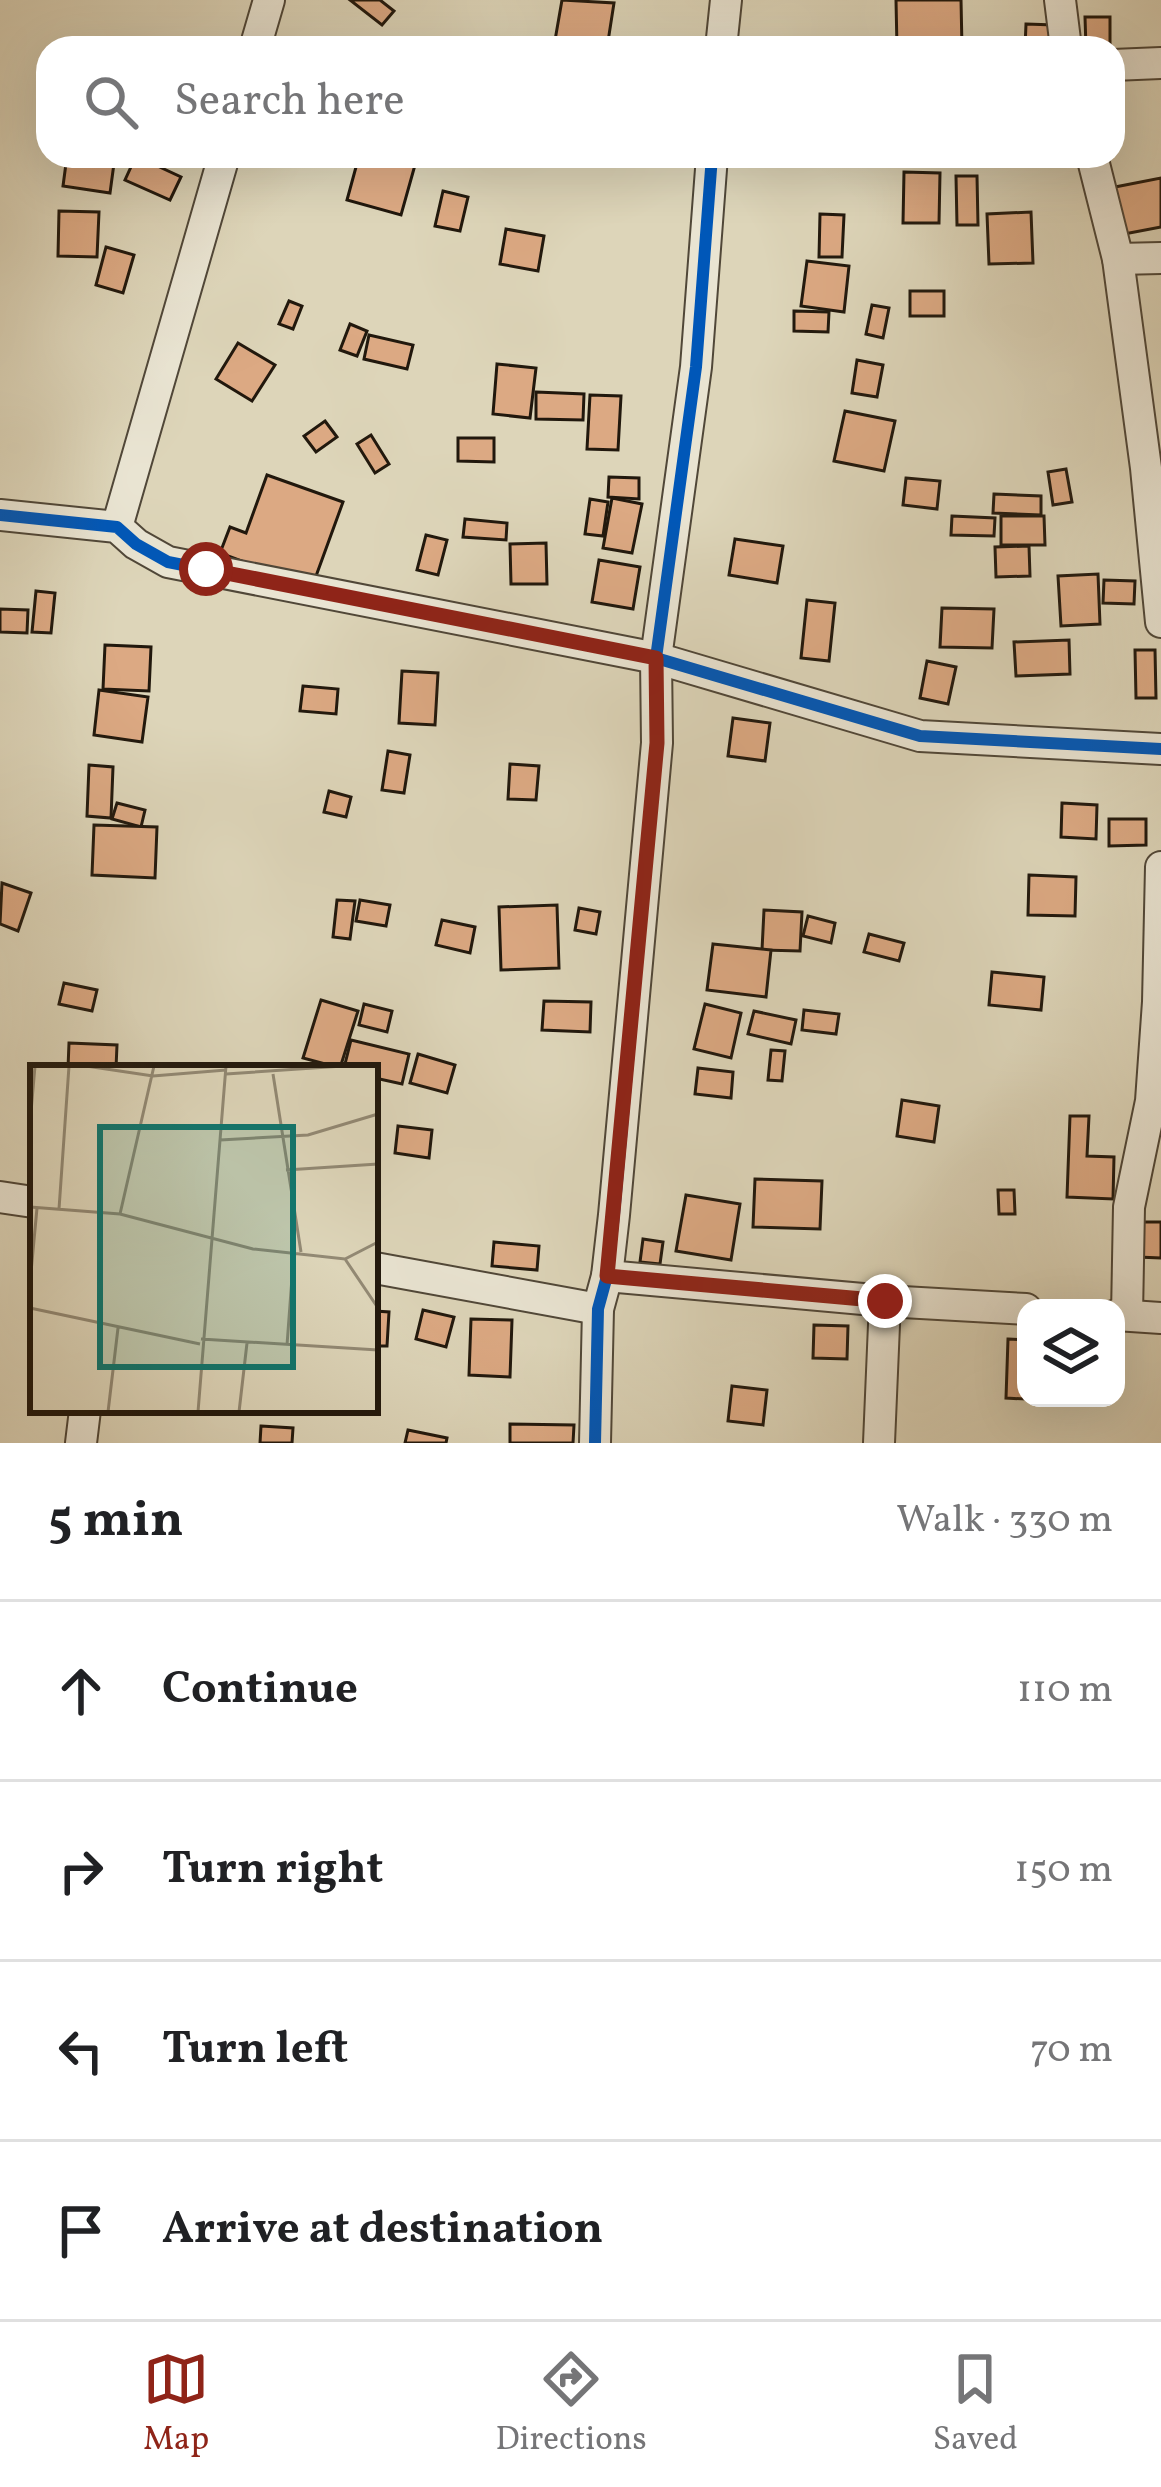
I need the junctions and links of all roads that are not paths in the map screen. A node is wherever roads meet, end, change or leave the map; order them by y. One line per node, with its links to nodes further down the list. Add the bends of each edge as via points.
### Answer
1 (269, 0): 4 (street)
2 (726, 0): 5 (street)
3 (1060, 0): 6 (street)
4 (258, 36)
5 (722, 36)
6 (1064, 36)
7 (1161, 63): 8 (street)
8 (1125, 64)
9 (221, 168): 15 (street)
10 (711, 168): 17 (street, via 697,367)
11 (1095, 168): 13 (street)
12 (1161, 258): 13 (street)
13 (1118, 259): 16 (street)
14 (0, 515): 15 (street)
15 (117, 527): 17 (street, via 168,562)
16 (1161, 622)
17 (656, 658): 18 (street, via 920,736); 23 (street, via 657,743)
18 (1161, 749)
19 (1161, 867): 24 (street, via 1151,1101 1129,1207)
20 (0, 1197): 21 (street)
21 (30, 1202)
22 (378, 1269): 27 (street)
23 (607, 1276): 25 (street); 27 (street)
24 (1122, 1299)
25 (885, 1301): 26 (street); 33 (street)
26 (1017, 1308)
27 (598, 1309): 32 (street)
28 (1125, 1315): 29 (street)
29 (1161, 1318)
30 (85, 1413): 31 (street)
31 (81, 1443)
32 (595, 1443)
33 (880, 1443)

